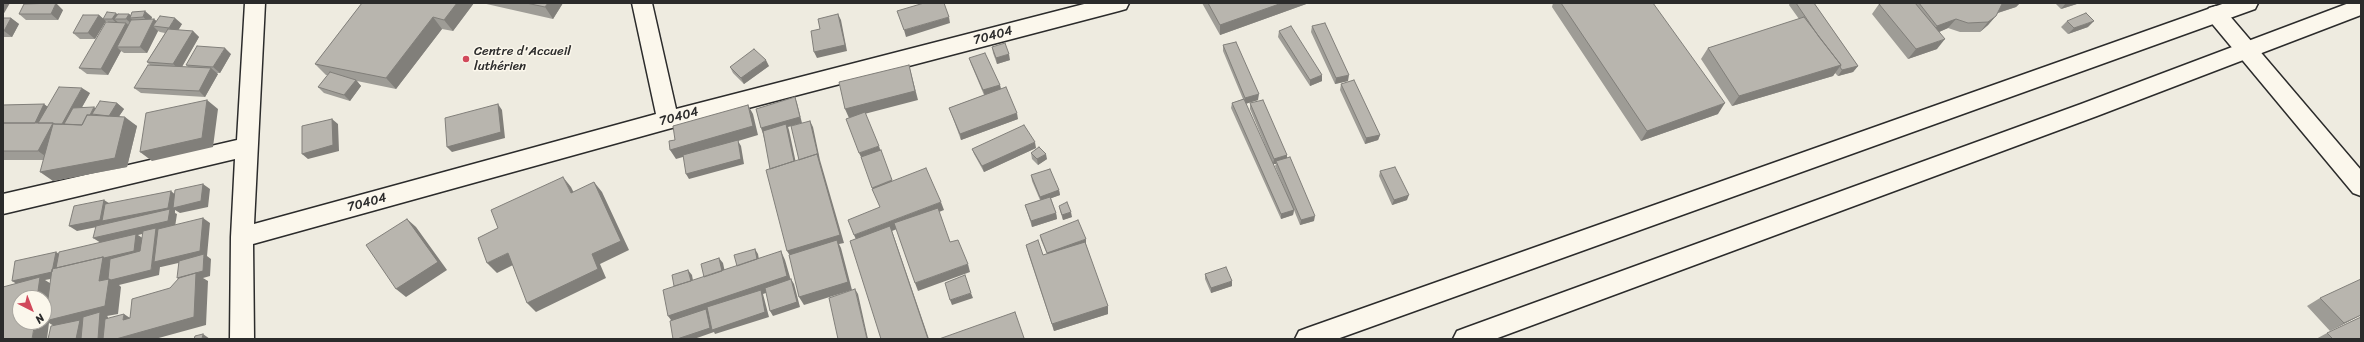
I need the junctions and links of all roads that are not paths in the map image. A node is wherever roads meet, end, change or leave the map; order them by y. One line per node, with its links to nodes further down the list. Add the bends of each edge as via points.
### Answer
1 (255, 3): 9 (main road)
2 (642, 3): 8 (main road)
3 (1119, 3): 8 (main road, 70404)
4 (2248, 3): 6 (main road)
5 (2361, 7): 7 (main road)
6 (2216, 14): 7 (main road); 14 (main road)
7 (2245, 51): 10 (main road); 15 (main road)
8 (668, 120): 12 (main road, 70404)
9 (247, 147): 11 (main road); 12 (main road)
10 (2361, 186)
11 (3, 204)
12 (242, 237): 13 (main road)
13 (242, 339)
14 (1307, 339)
15 (1465, 339)

